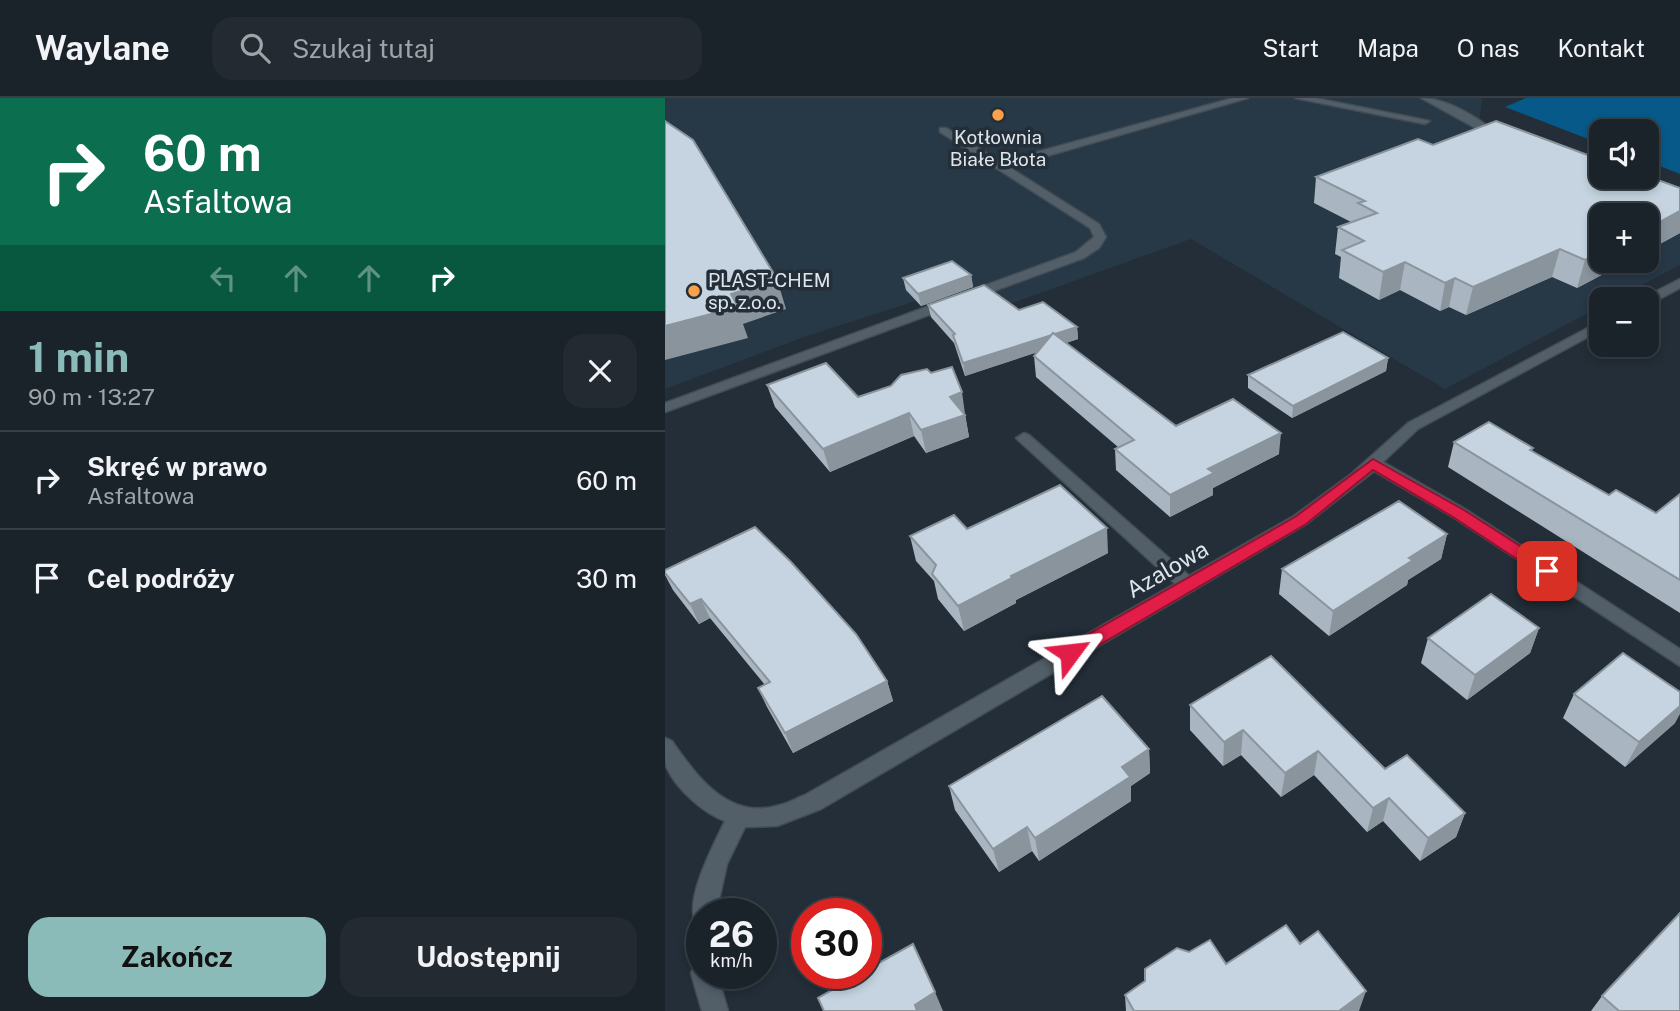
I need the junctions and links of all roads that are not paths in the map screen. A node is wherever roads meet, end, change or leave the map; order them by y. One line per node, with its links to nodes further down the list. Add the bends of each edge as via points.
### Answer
1 (1243, 98): 7 (street)
2 (1300, 98): 4 (street)
3 (1426, 98): 6 (street)
4 (1425, 121)
5 (943, 130): 7 (street)
6 (1503, 138)
7 (1000, 166): 11 (street, via 1095,226 1100,237 1095,245 1080,255)
8 (1680, 283): 9 (street)
9 (1659, 294)
10 (1589, 331): 13 (street, Azalowa, via 1413,426)
11 (665, 408)
12 (1024, 438): 14 (street)
13 (1373, 463): 14 (street, Azalowa, via 1300,520); 15 (street, via 1458,513)
14 (1188, 585): 17 (street, Azalowa, via 813,802 775,817)
15 (1680, 659)
16 (665, 747): 17 (street, via 692,787)
17 (738, 818): 18 (street, via 716,863)
18 (708, 898)
19 (709, 989): 20 (street)
20 (715, 1011)

